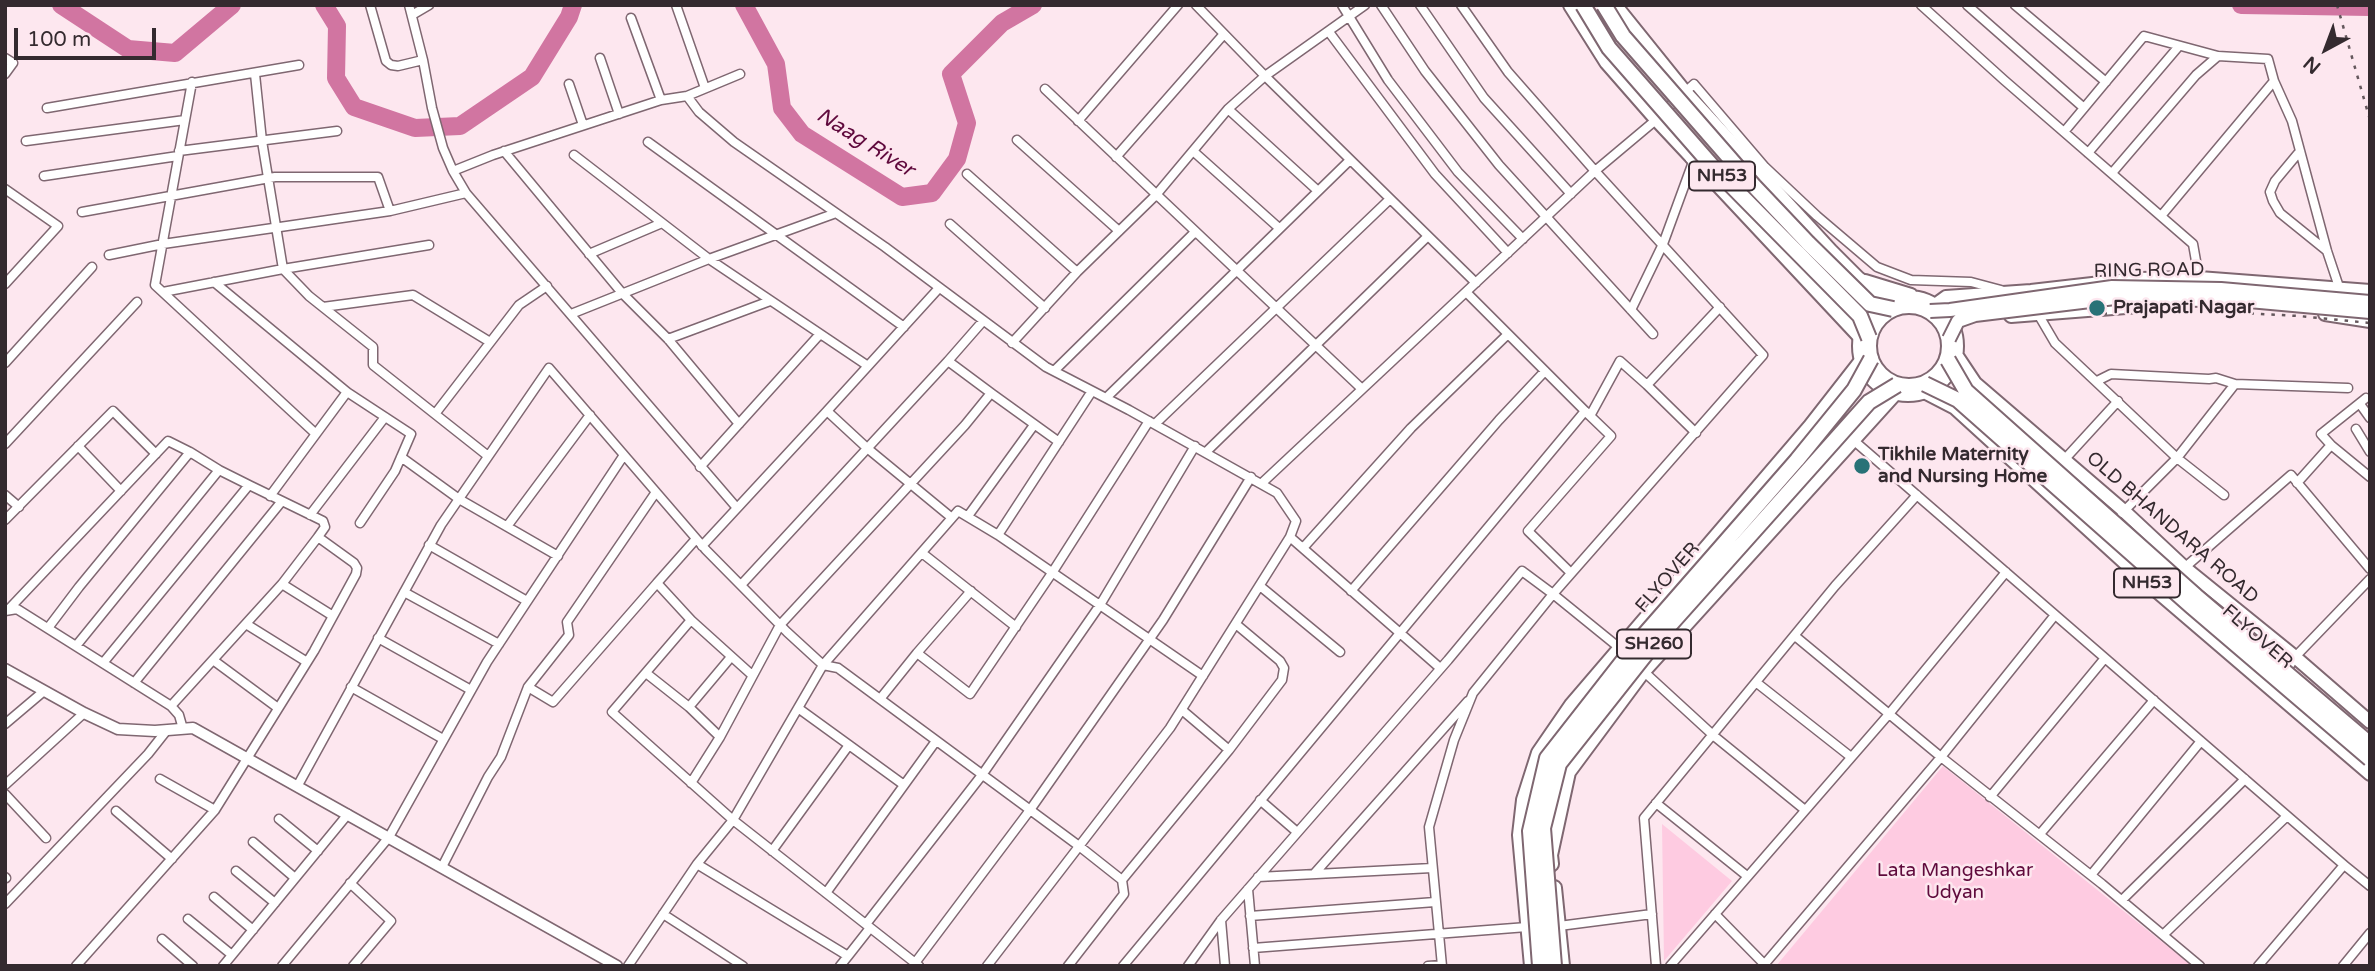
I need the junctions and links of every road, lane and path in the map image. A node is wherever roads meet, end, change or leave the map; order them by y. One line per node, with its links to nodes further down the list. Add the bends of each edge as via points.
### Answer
1 (370, 5): 28 (street, via 386,61 398,66)
2 (409, 5): 19 (street)
3 (429, 5): 19 (street)
4 (676, 5): 38 (street)
5 (1178, 5): 49 (street)
6 (1196, 5): 23 (street)
7 (1342, 5): 20 (street)
8 (1365, 5): 20 (street)
9 (1381, 5): 82 (street, via 1433,82)
10 (1420, 5): 75 (street, via 1484,98)
11 (1461, 5): 66 (street, via 1508,72)
12 (1571, 5): 47 (highway, NH53, via 1607,62)
13 (1583, 5): 140 (highway, NH53, bridge, via 1609,48 1714,168 1860,316)
14 (1604, 5): 123 (highway, NH53, bridge, via 1632,46 1808,243 1870,304)
15 (1614, 5): 40 (highway, NH53)
16 (1922, 5): 52 (street)
17 (1967, 5): 43 (street)
18 (2015, 5): 36 (street)
19 (412, 15): 28 (street)
20 (1349, 16): 22 (street); 92 (street, via 1388,80 1458,172)
21 (631, 18): 42 (street)
22 (1329, 32): 33 (street); 98 (street, via 1435,174)
23 (1224, 34): 33 (street); 63 (street)
24 (2179, 46): 25 (street); 36 (street, via 2144,36); 60 (street)
25 (2218, 56): 34 (street, via 2268,59); 67 (street, via 2196,75)
26 (5, 58): 30 (street, via 13,63)
27 (600, 58): 46 (street)
28 (424, 60): 65 (street, via 432,108)
29 (299, 65): 31 (street)
30 (5, 74)
31 (255, 74): 35 (street); 54 (street)
32 (740, 74): 38 (street)
33 (1265, 76): 45 (street); 64 (street)
34 (2274, 81): 59 (street); 81 (street)
35 (192, 82): 44 (street); 48 (street)
36 (2106, 82): 43 (street)
37 (569, 83): 50 (street)
38 (705, 88): 41 (street)
39 (1045, 89): 49 (street)
40 (1684, 92): 47 (street); 85 (highway, NH53); 117 (street, via 1694,84 1765,167 1877,267 1911,280 1971,282)
41 (687, 96): 42 (street); 80 (street, via 699,113 734,142)
42 (661, 100): 46 (street)
43 (2084, 107): 52 (street)
44 (47, 108)
45 (1228, 109): 57 (street); 71 (street)
46 (619, 114): 50 (street)
47 (1656, 118): 66 (street); 94 (street, via 1693,162); 96 (highway, NH53)
48 (185, 120): 53 (street); 61 (street)
49 (1078, 121): 63 (street)
50 (583, 125): 58 (street)
51 (337, 131): 54 (street)
52 (2064, 132): 60 (street)
53 (26, 141)
54 (262, 141): 61 (street); 70 (street)
55 (1017, 141): 88 (street)
56 (648, 142): 90 (street)
57 (1193, 150): 76 (street); 87 (street)
58 (504, 151): 65 (street); 99 (street)
59 (2301, 151): 97 (street); 97 (street, via 2270,192 2280,213)
60 (2088, 153): 67 (street)
61 (178, 154): 69 (street); 74 (street)
62 (574, 155): 83 (street)
63 (1116, 157): 76 (street)
64 (1350, 160): 71 (street); 77 (street)
65 (453, 170): 73 (street)
66 (1595, 171): 75 (street); 94 (street)
67 (2112, 173): 81 (street)
68 (967, 174): 105 (street)
69 (44, 176)
70 (270, 177): 74 (street); 78 (street, via 378,177); 86 (street)
71 (1318, 191): 87 (street)
72 (7, 193): 110 (street, via 58,226)
73 (466, 193): 78 (street); 111 (street)
74 (172, 194): 79 (street); 93 (street)
75 (1571, 194): 82 (street)
76 (1156, 195): 88 (street); 89 (street)
77 (1390, 199): 91 (street); 128 (street)
78 (390, 211): 86 (street)
79 (82, 212)
80 (836, 213): 90 (street); 112 (street)
81 (2161, 216): 106 (street, via 2193,244)
82 (1546, 217): 92 (street); 129 (street)
83 (662, 223): 99 (street); 101 (street)
84 (950, 223): 126 (street)
85 (1805, 224): 96 (highway); 107 (highway, NH53)
86 (278, 228): 93 (street); 103 (street)
87 (1279, 229): 104 (street)
88 (1119, 231): 105 (street)
89 (1195, 232): 104 (street); 151 (street)
90 (778, 234): 101 (street); 136 (street)
91 (1428, 236): 109 (street); 145 (street)
92 (1523, 239): 98 (street)
93 (163, 244): 100 (street); 115 (street, via 155,285)
94 (1663, 244): 125 (street); 129 (street)
95 (429, 245): 103 (street)
96 (1780, 250): 140 (highway, NH53)
97 (2327, 251): 113 (street)
98 (1508, 253): 109 (street)
99 (589, 254): 118 (street)
100 (109, 255)
101 (709, 259): 118 (street); 120 (street)
102 (92, 267): 149 (street)
103 (283, 269): 108 (street); 124 (street)
104 (1236, 270): 128 (street); 163 (street)
105 (1077, 272): 126 (street)
106 (2199, 278): 113 (main road); 117 (main road, via 2136,279)
107 (1858, 279): 119 (main road, via 1908,295); 123 (highway, NH53)
108 (214, 282): 115 (street); 161 (street)
109 (1476, 283): 116 (street)
110 (5, 284)
111 (547, 286): 131 (street); 143 (street, via 519,305)
112 (939, 288): 134 (street); 136 (street)
113 (2340, 288): 114 (main road); 133 (street)
114 (2370, 291)
115 (163, 292): 176 (street)
116 (1466, 292): 138 (street); 158 (street)
117 (2008, 292): 119 (main road)
118 (622, 293): 131 (street); 142 (street)
119 (1946, 297): 127 (main road)
120 (770, 301): 137 (street); 142 (street)
121 (137, 302): 179 (street)
122 (2370, 302): 127 (main road, RING ROAD, bridge, via 2221,289 2112,287 1950,310)
123 (1891, 305): 127 (highway, NH53); 140 (highway)
124 (323, 307): 143 (street, via 413,295); 167 (street, via 373,348 373,365)
125 (1720, 307): 155 (street); 175 (street, via 1763,355)
126 (1045, 308): 144 (street)
127 (1932, 308): 141 (highway)
128 (1277, 309): 145 (street); 171 (street)
129 (1631, 310): 139 (street)
130 (2370, 312): 141 (main road, RING ROAD, bridge, via 2249,301 2115,298 1975,314 1958,321)
131 (571, 314): 193 (street)
132 (2038, 314): 133 (main road, RING ROAD, via 2177,303); 141 (main road, RING ROAD, via 1963,322); 153 (street, via 2055,343)
133 (2347, 316): 135 (main road, RING ROAD)
134 (983, 321): 144 (street); 148 (street)
135 (2370, 321)
136 (904, 327): 150 (street)
137 (820, 334): 150 (street); 172 (street)
138 (1508, 334): 152 (street); 224 (street, via 1411,428)
139 (1653, 334)
140 (1865, 337): 147 (highway, NH53)
141 (1953, 337): 146 (highway)
142 (668, 339): 172 (street)
143 (490, 342): 167 (street)
144 (1012, 343): 151 (street)
145 (1317, 346): 158 (street); 184 (street)
146 (1952, 358): 156 (highway); 192 (main road, OLD BHANDARA ROAD / NH53); 302 (highway, FLYOVER, bridge, via 1966,391)
147 (1866, 360): 159 (highway); 260 (highway); 396 (highway, FLYOVER, bridge, via 1854,390 1830,420 1637,643 1547,758 1530,831)
148 (948, 361): 162 (street); 183 (street)
149 (5, 363)
150 (868, 366): 165 (street)
151 (1054, 371): 160 (street)
152 (1545, 371): 166 (street); 238 (street)
153 (2096, 381): 154 (street, via 2111,374 2216,378); 164 (street)
154 (2235, 384): 157 (street); 191 (street)
155 (1647, 385): 166 (street, via 1620,361); 175 (street)
156 (1926, 388): 159 (highway, FLYOVER / NH53); 221 (main road, NH53, via 1955,408); 308 (highway, FLYOVER / NH53, bridge, via 1958,400)
157 (2348, 388)
158 (1362, 389): 198 (street)
159 (1895, 389): 177 (highway, SH260); 397 (highway, FLYOVER / SH260, bridge, via 1869,402 1661,635 1559,764 1543,828)
160 (1092, 391): 163 (street); 178 (street)
161 (346, 392): 169 (street); 176 (street)
162 (991, 393): 173 (street); 197 (street)
163 (1106, 398): 171 (street)
164 (2118, 401): 191 (street); 192 (street)
165 (827, 411): 183 (street); 210 (street)
166 (1587, 413): 231 (street, via 1611,436 1528,531); 254 (street)
167 (435, 414): 189 (street)
168 (590, 415): 188 (street); 189 (street, via 549,368); 217 (street)
169 (385, 417): 190 (street, via 411,434); 212 (street)
170 (2370, 418): 180 (street, via 2363,401 2321,434)
171 (1152, 423): 182 (street); 230 (street)
172 (739, 424): 193 (street)
173 (1034, 425): 178 (street); 213 (street)
174 (2356, 429): 185 (street)
175 (1696, 433): 231 (street)
176 (316, 434): 206 (street)
177 (1852, 439): 204 (street); 272 (highway, SH260)
178 (1059, 442): 218 (street)
179 (5, 444)
180 (2331, 445): 196 (street); 199 (street)
181 (78, 446): 187 (street, via 113,411); 201 (street); 209 (street)
182 (1195, 446): 184 (street); 244 (street)
183 (867, 448): 197 (street); 235 (street)
184 (1206, 452): 195 (street)
185 (2370, 452)
186 (190, 453): 187 (street, via 169,441); 194 (street); 253 (street)
187 (156, 454): 201 (street)
188 (624, 455): 202 (street); 226 (street)
189 (488, 456): 207 (street)
190 (401, 457): 207 (street); 216 (street)
191 (2177, 458): 205 (street); 211 (street)
192 (2064, 460): 211 (main road, OLD BHANDARA ROAD / NH53)
193 (700, 467): 210 (street)
194 (219, 470): 200 (street); 259 (street)
195 (1251, 477): 198 (street); 257 (street)
196 (2370, 477)
197 (911, 483): 214 (street); 250 (street)
198 (1262, 483): 220 (street, via 1277,493 1296,521)
199 (2297, 483): 227 (street, via 2291,475); 228 (street)
200 (249, 485): 206 (street); 268 (street)
201 (121, 491): 245 (street)
202 (656, 492): 222 (street); 279 (street, via 566,622 569,635)
203 (5, 495): 209 (street)
204 (1917, 495): 229 (street); 255 (street)
205 (2224, 495)
206 (270, 496): 208 (street)
207 (459, 499): 217 (street); 223 (street)
208 (282, 501): 212 (street); 276 (street)
209 (19, 507): 215 (street)
210 (737, 508): 222 (street)
211 (2124, 511): 221 (street); 227 (main road, OLD BHANDARA ROAD / NH53)
212 (310, 515): 219 (street, via 326,524)
213 (968, 516): 214 (street, via 958,511); 218 (street)
214 (952, 518): 225 (street)
215 (5, 520)
216 (359, 523)
217 (508, 525): 226 (street)
218 (998, 535): 230 (street)
219 (318, 537): 234 (street); 247 (street, via 357,568)
220 (1290, 537): 224 (street); 236 (street)
221 (2101, 540): 241 (main road, NH53)
222 (699, 542): 233 (street); 235 (street)
223 (429, 545): 239 (street); 243 (street)
224 (1303, 548): 238 (street)
225 (922, 553): 237 (street); 269 (street)
226 (558, 556): 243 (street)
227 (2185, 568): 241 (street, via 2174,575); 264 (main road, OLD BHANDARA ROAD / NH53)
228 (2370, 569)
229 (2006, 572): 246 (street); 292 (street)
230 (1052, 573): 244 (street); 252 (street)
231 (1571, 573): 240 (street)
232 (2370, 579): 264 (street)
233 (657, 583): 248 (street); 279 (street, via 553,702)
234 (282, 584): 247 (street); 249 (street)
235 (741, 585): 250 (street)
236 (1260, 586): 251 (street); 261 (street)
237 (971, 591): 252 (street); 262 (street)
238 (1352, 591): 254 (street)
239 (404, 592): 256 (street); 258 (street)
240 (1553, 594): 260 (street); 270 (street, via 1522,571); 283 (street)
241 (2161, 595): 282 (main road, NH53)
242 (5, 600): 245 (street)
243 (527, 601): 258 (street)
244 (1100, 605): 257 (street); 310 (street)
245 (9, 608): 253 (street)
246 (2055, 615): 265 (street); 307 (street)
247 (333, 616): 267 (street)
248 (691, 620): 263 (street); 273 (street)
249 (246, 624): 266 (street); 267 (street)
250 (780, 625): 269 (street); 274 (street)
251 (1237, 625): 275 (street); 304 (street, via 1284,667 1282,680)
252 (1016, 627): 262 (street, via 970,694)
253 (48, 628): 259 (street)
254 (1399, 633): 270 (street); 319 (street)
255 (1795, 636): 277 (street); 292 (street)
256 (378, 638): 278 (street); 281 (street)
257 (1151, 639): 275 (street); 322 (street)
258 (499, 644): 281 (street)
259 (76, 646): 268 (street)
260 (1620, 648): 272 (street); 366 (highway, via 1539,753 1524,800 1520,835)
261 (1340, 652)
262 (917, 653): 284 (street)
263 (731, 657): 274 (street); 287 (street)
264 (2295, 657): 282 (street); 293 (main road, OLD BHANDARA ROAD / NH53)
265 (2105, 658): 285 (street); 318 (street)
266 (213, 660): 286 (street); 288 (street)
267 (307, 662): 288 (street)
268 (103, 663): 276 (street)
269 (824, 665): 284 (street, via 838,667); 289 (street)
270 (1440, 668): 329 (street)
271 (5, 669): 280 (street)
272 (1643, 671): 297 (street); 365 (highway, SH260, via 1568,772 1550,855)
273 (646, 674): 287 (street); 313 (street, via 612,712)
274 (752, 675): 298 (street)
275 (1203, 676): 290 (street)
276 (134, 683): 286 (street)
277 (1757, 683): 297 (street); 306 (street)
278 (351, 687): 299 (street); 315 (street)
279 (528, 687): 340 (street, via 501,757)
280 (44, 691): 291 (street); 294 (street)
281 (471, 691): 299 (street)
282 (2274, 691): 309 (main road, NH53)
283 (1472, 697): 341 (street, via 1454,740 1429,827); 343 (street)
284 (880, 699): 300 (street)
285 (2154, 700): 301 (street); 330 (street)
286 (171, 706): 295 (street)
287 (689, 707): 298 (street)
288 (278, 708): 305 (street)
289 (798, 709): 303 (street); 328 (street)
290 (1181, 710): 304 (street); 334 (street)
291 (84, 713): 296 (street, via 118,729); 314 (street)
292 (1889, 714): 306 (street); 307 (street)
293 (2370, 722)
294 (5, 724)
295 (183, 729): 296 (street); 305 (street, via 193,728)
296 (167, 730): 357 (street)
297 (1714, 736): 320 (street); 323 (street)
298 (720, 737): 313 (street)
299 (443, 739): 331 (street)
300 (936, 741): 310 (street); 316 (street)
301 (2201, 741): 312 (street); 344 (street)
302 (2370, 744)
303 (849, 745): 316 (street); 336 (street)
304 (1229, 750): 348 (street)
305 (247, 757): 315 (street); 321 (street)
306 (1851, 757): 323 (street)
307 (1941, 757): 318 (street); 379 (street)
308 (2370, 759)
309 (2370, 774)
310 (982, 775): 322 (street); 364 (street)
311 (160, 779): 321 (street)
312 (2245, 779): 326 (street); 354 (street)
313 (691, 783): 328 (street)
314 (5, 785)
315 (298, 785): 325 (street)
316 (904, 785): 352 (street)
317 (5, 794): 332 (street)
318 (1990, 797): 330 (street)
319 (1259, 800): 329 (street); 391 (street)
320 (1656, 803): 345 (street); 359 (street, via 1644,818)
321 (215, 810): 337 (street)
322 (1030, 810): 334 (street); 377 (street)
323 (1805, 810): 345 (street)
324 (117, 811): 337 (street)
325 (348, 814): 331 (street); 335 (street)
326 (2287, 816): 339 (street); 370 (street)
327 (279, 819): 335 (street)
328 (733, 820): 336 (street); 338 (street)
329 (1297, 832): 346 (street)
330 (2040, 834): 344 (street)
331 (389, 837): 340 (street); 349 (street)
332 (46, 838)
333 (253, 842): 347 (street)
334 (1079, 846): 348 (street); 375 (street)
335 (318, 850): 347 (street)
336 (772, 851): 352 (street)
337 (172, 859): 380 (street)
338 (697, 864): 358 (street); 374 (street)
339 (2344, 865): 350 (street); 402 (street)
340 (442, 867): 385 (street)
341 (1432, 868): 343 (street); 355 (street)
342 (236, 871): 356 (street)
343 (1314, 874): 346 (street)
344 (2091, 875): 354 (street)
345 (1748, 876): 360 (street)
346 (1258, 877): 351 (street)
347 (295, 878): 356 (street)
348 (1122, 880): 390 (street, via 1124,894)
349 (350, 883): 383 (street); 384 (street, via 391,921)
350 (2370, 886)
351 (1248, 889): 361 (street); 363 (street)
352 (826, 893): 364 (street)
353 (214, 897): 367 (street)
354 (2122, 900): 370 (street)
355 (1434, 902): 361 (street); 368 (street)
356 (275, 903): 367 (street)
357 (5, 904)
358 (663, 914): 386 (street); 387 (street)
359 (1652, 914): 365 (street); 399 (street)
360 (1715, 914): 379 (street); 400 (street)
361 (1250, 916): 372 (street)
362 (188, 919): 373 (street)
363 (1221, 920): 376 (street); 392 (street)
364 (868, 926): 374 (street); 377 (street)
365 (1559, 926): 398 (highway, SH260)
366 (1527, 927): 368 (street); 395 (highway)
367 (253, 929): 373 (street)
368 (1438, 933): 372 (street); 378 (street)
369 (2370, 933): 403 (street)
370 (2163, 935): 401 (street)
371 (162, 939): 381 (street)
372 (1253, 948): 393 (street)
373 (232, 955): 382 (street)
374 (848, 956): 388 (street)
375 (989, 962): 389 (street)
376 (1192, 963)
377 (917, 964)
378 (1442, 965): 394 (street)
379 (1764, 965)
380 (76, 966)
381 (192, 966)
382 (223, 966)
383 (282, 966)
384 (353, 966)
385 (617, 966)
386 (628, 966)
387 (743, 966)
388 (840, 966)
389 (1002, 966)
390 (1068, 966)
391 (1123, 966)
392 (1225, 966)
393 (1255, 966)
394 (1428, 966)
395 (1532, 966)
396 (1540, 966)
397 (1554, 966)
398 (1562, 966)
399 (1656, 966)
400 (1670, 966)
401 (2200, 966)
402 (2258, 966)
403 (2343, 966)

